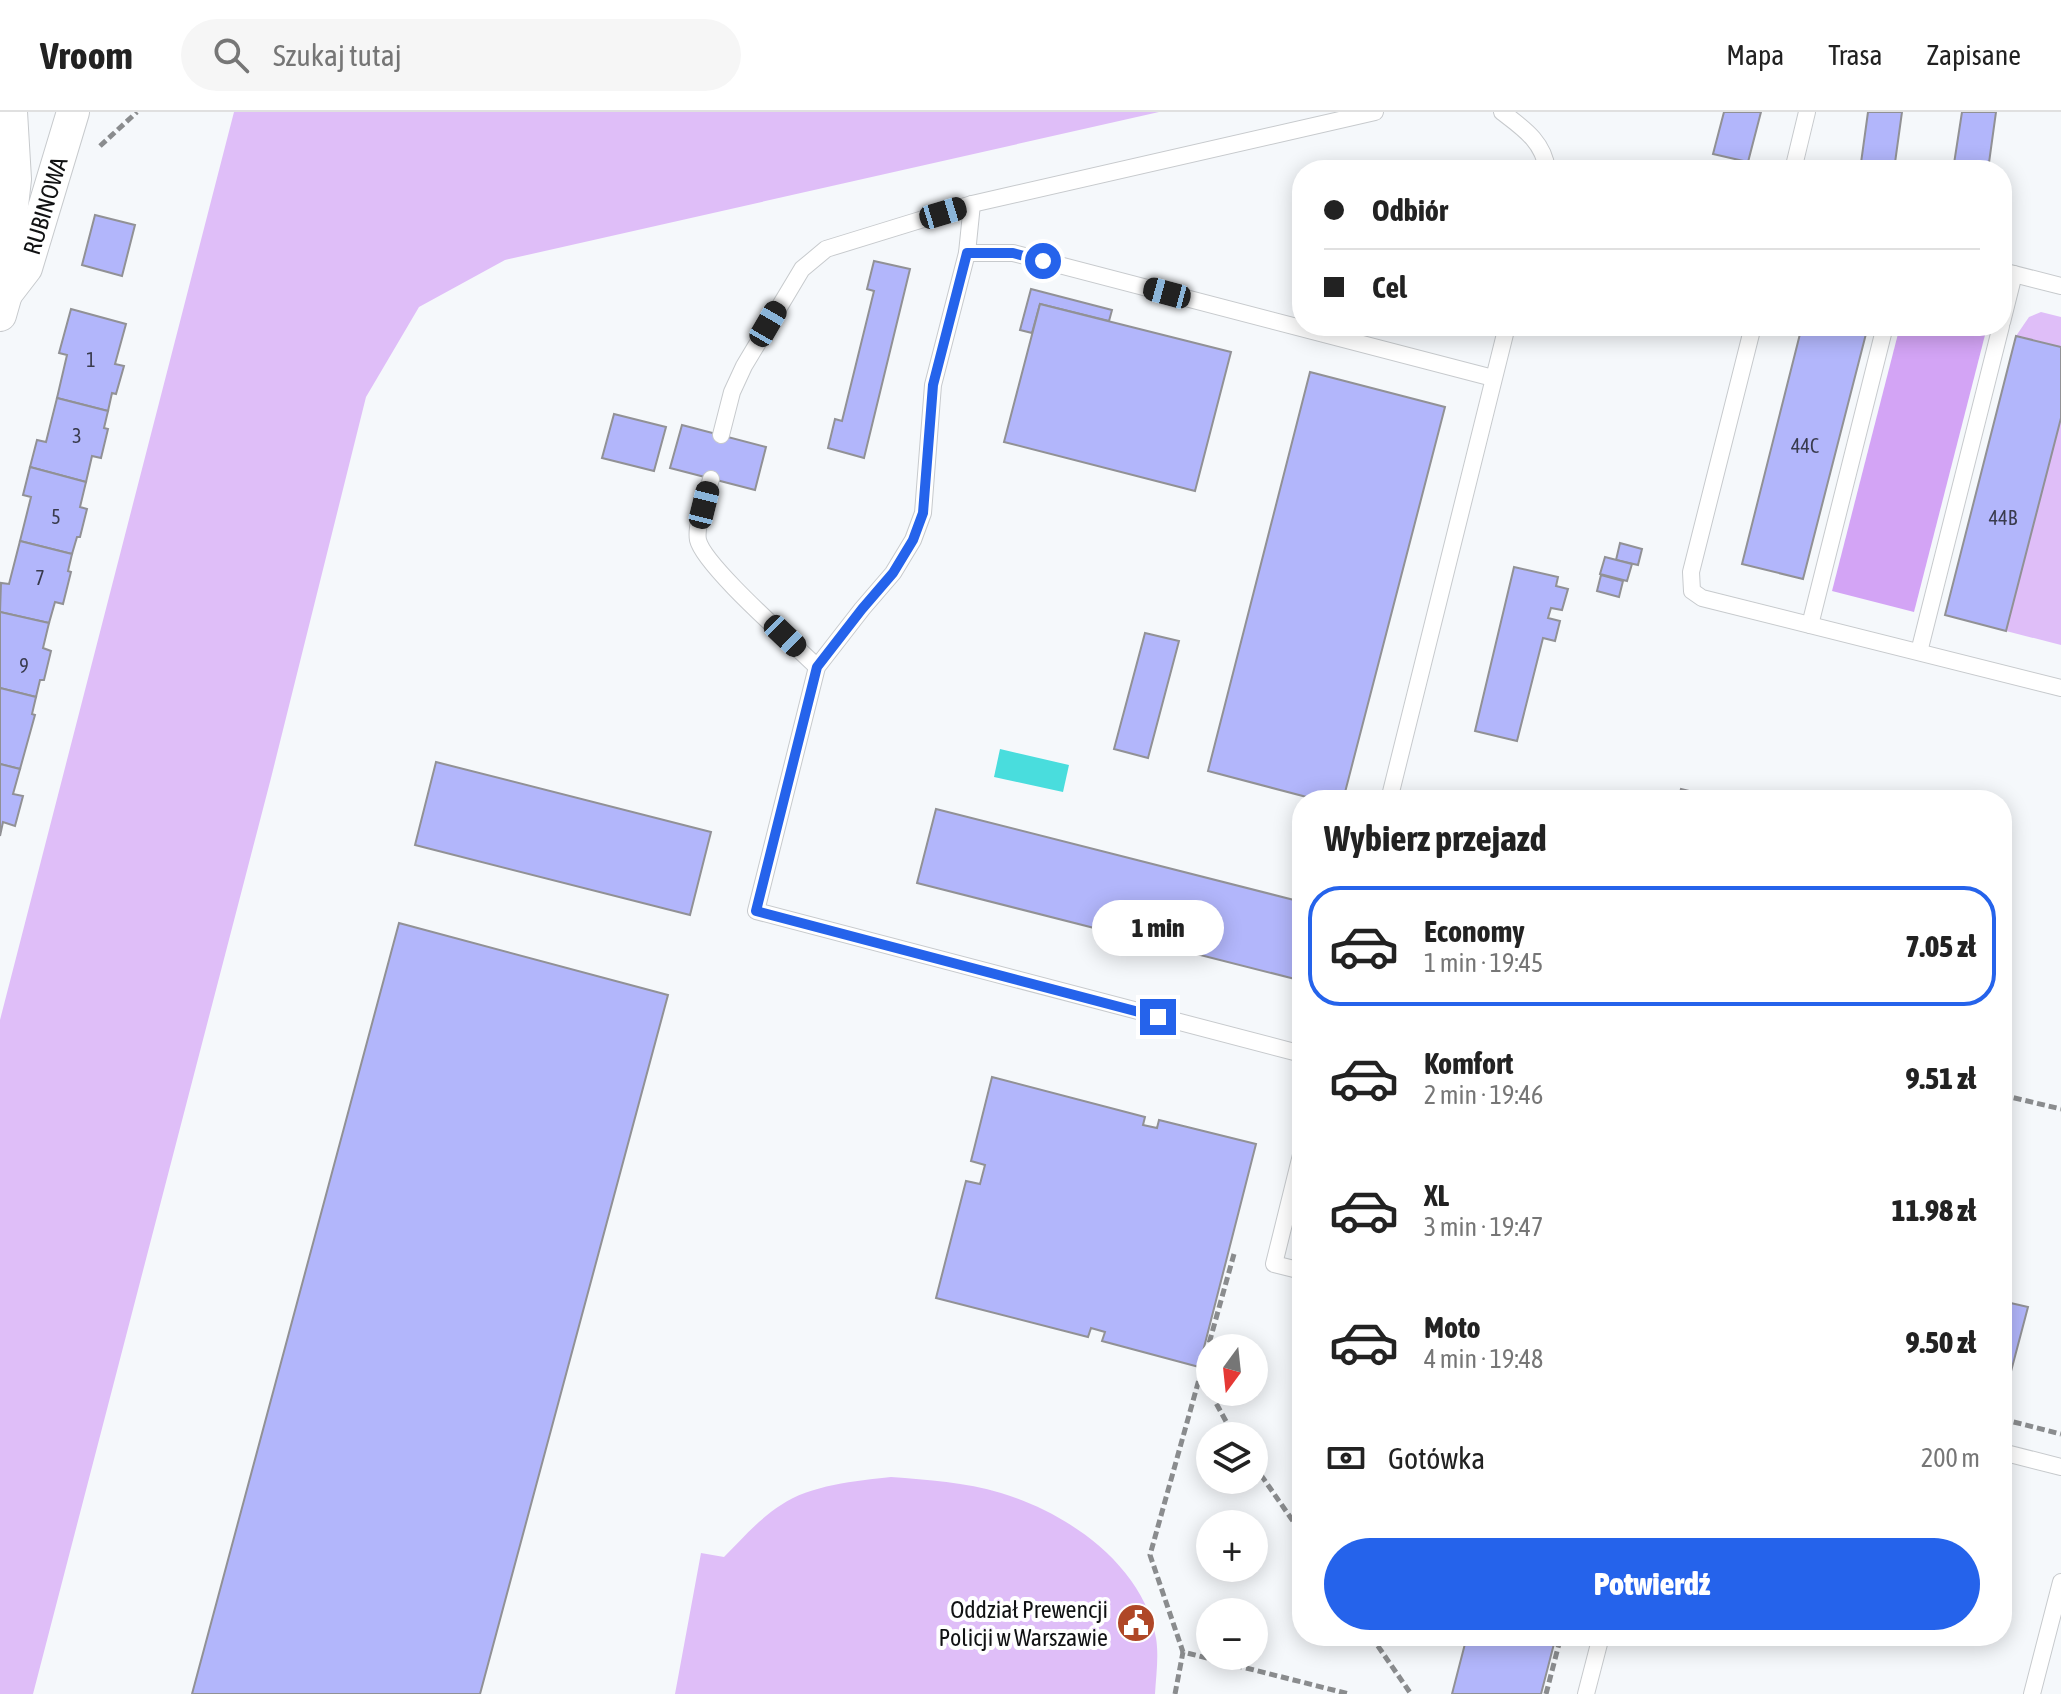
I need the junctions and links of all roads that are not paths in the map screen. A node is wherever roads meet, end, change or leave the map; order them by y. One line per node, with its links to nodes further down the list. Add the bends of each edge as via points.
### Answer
1 (11, 112): 12 (street, RUBINOWA, via 15,179)
2 (73, 112): 12 (street, RUBINOWA, via 26,268)
3 (1375, 112): 8 (lane)
4 (1502, 112): 6 (lane, via 1530,134)
5 (1807, 112): 7 (lane)
6 (1546, 160)
7 (1795, 160)
8 (972, 204): 9 (lane); 20 (lane, via 826,249 802,269 744,366)
9 (967, 253): 13 (lane, via 1013,253); 24 (lane, via 933,385 923,513 893,573)
10 (2012, 273): 11 (lane)
11 (2061, 286)
12 (3, 304)
13 (1292, 326)
14 (1332, 336): 19 (lane)
15 (1504, 336): 19 (lane)
16 (1750, 336): 22 (lane, via 1690,583 1702,598)
17 (1882, 336): 22 (lane)
18 (1998, 336): 23 (lane)
19 (1493, 378): 26 (lane)
20 (721, 435)
21 (711, 479): 24 (lane, via 697,531 703,552)
22 (1810, 625): 23 (lane)
23 (1919, 652): 25 (lane)
24 (817, 667): 27 (lane, via 756,911)
25 (2061, 688)
26 (1391, 790)
27 (1292, 1051)
28 (1292, 1191): 29 (lane, via 1274,1264)
29 (1292, 1268)
30 (2012, 1455): 31 (lane)
31 (2061, 1467)
32 (2061, 1582): 35 (lane)
33 (1598, 1646): 34 (lane)
34 (1586, 1694)
35 (2032, 1694)

